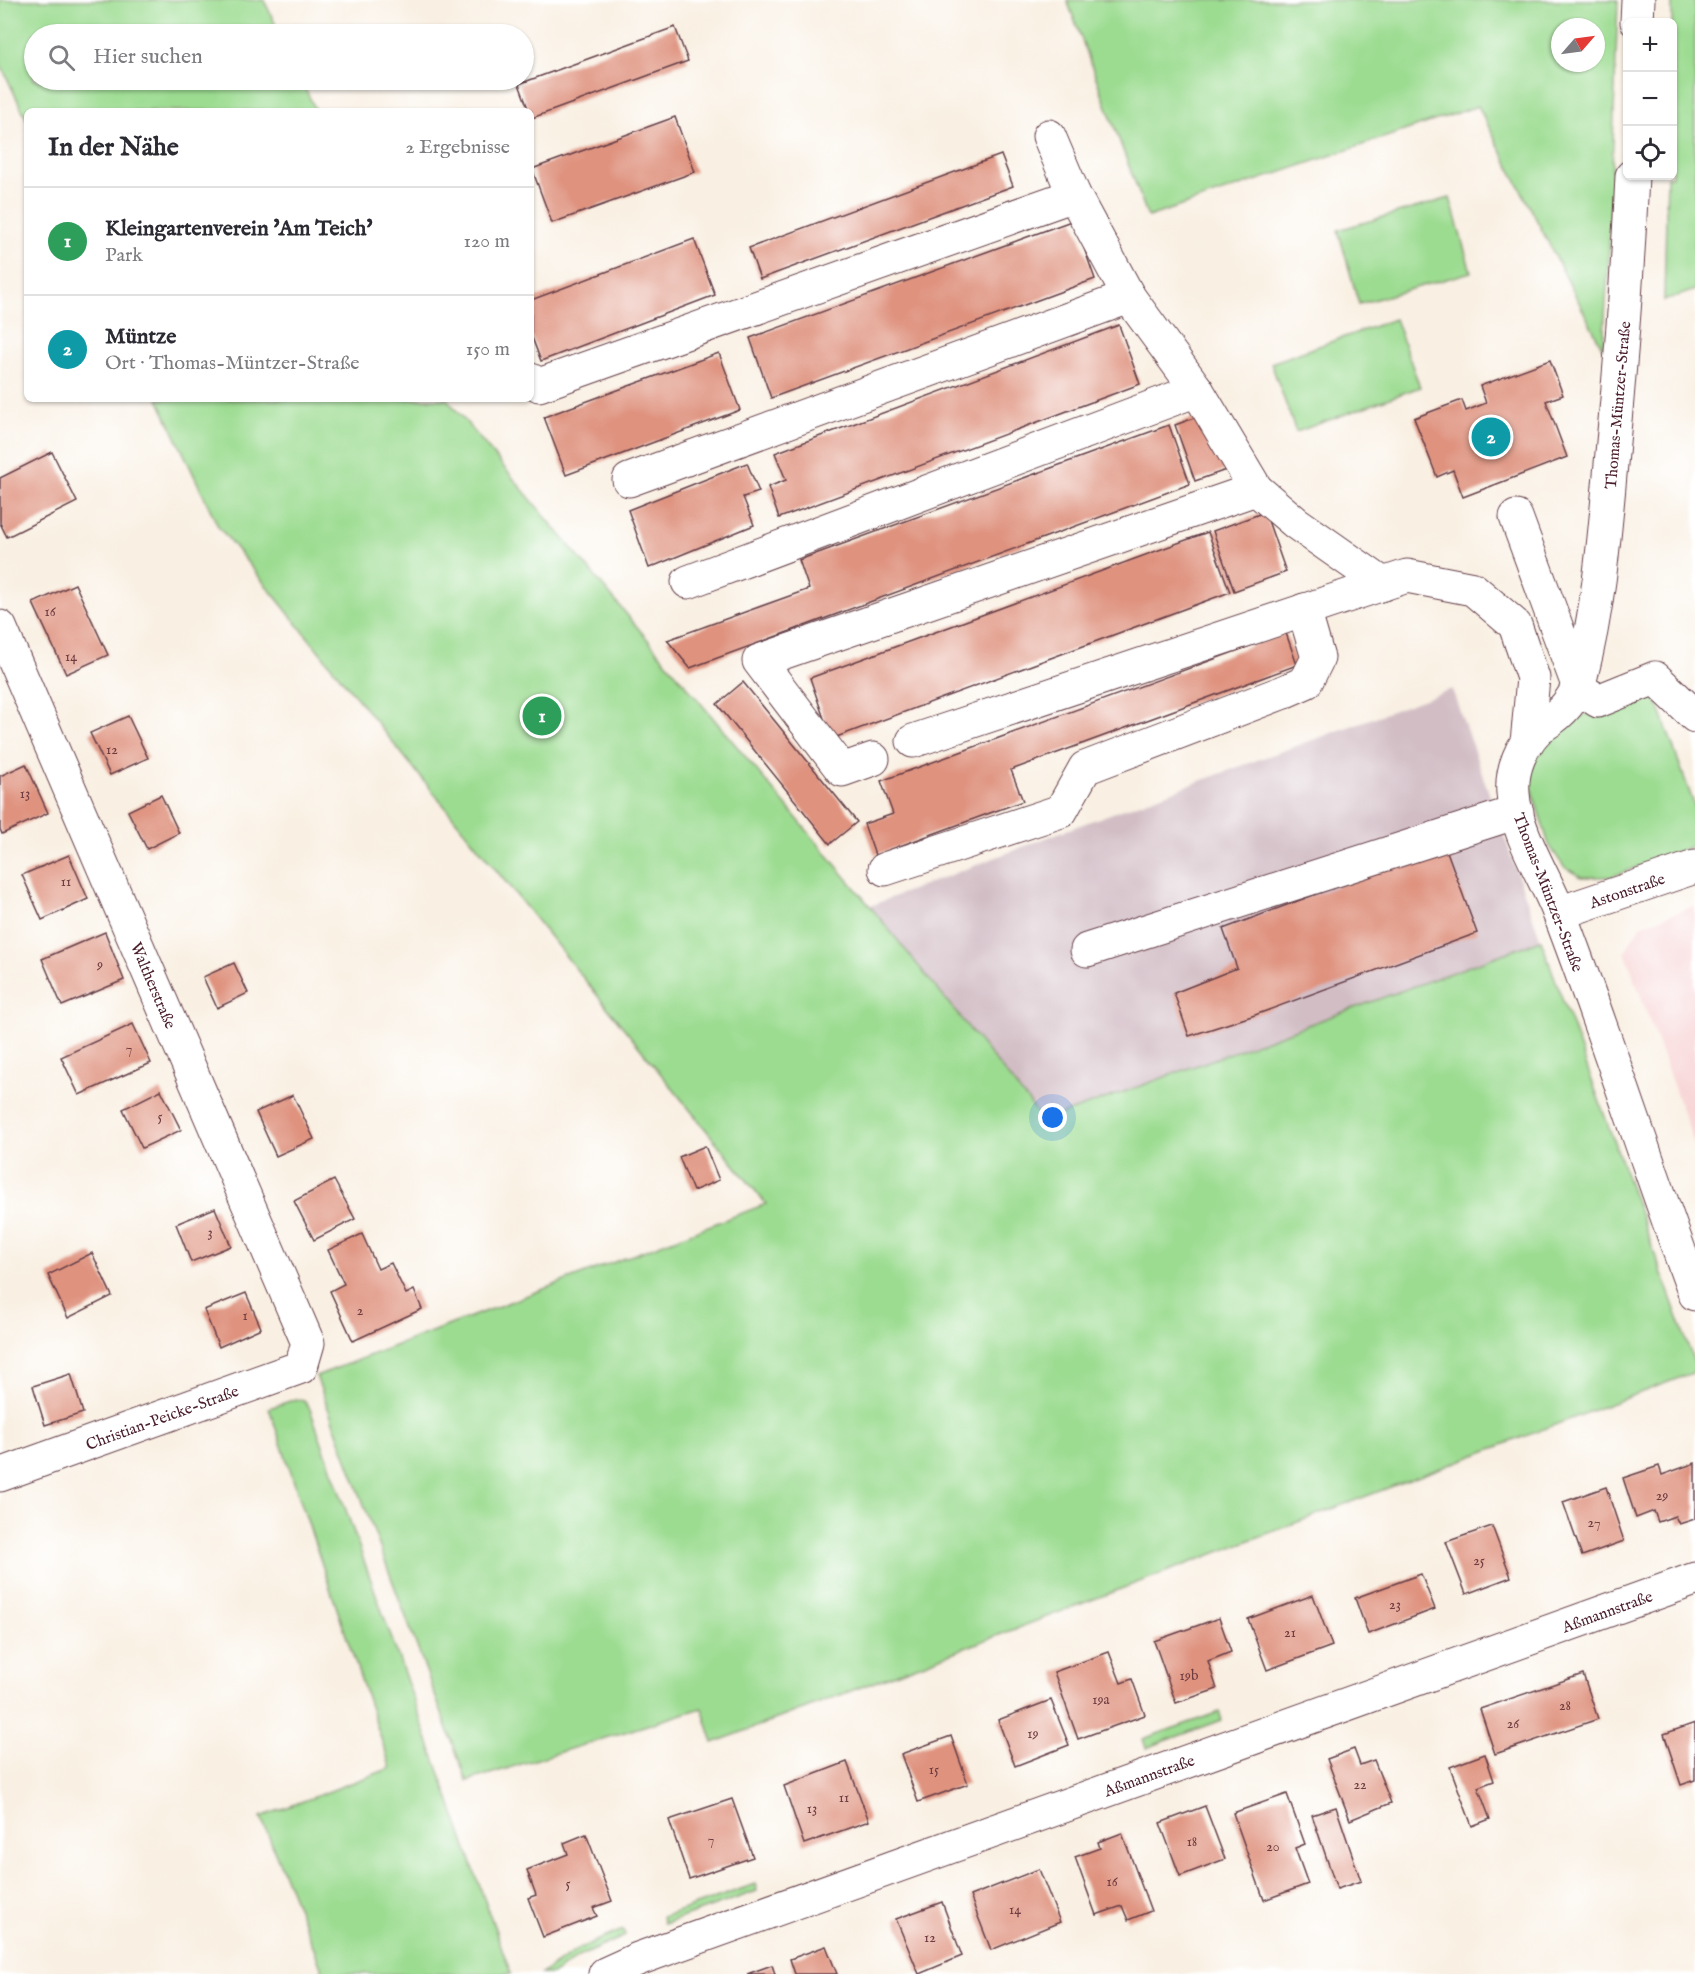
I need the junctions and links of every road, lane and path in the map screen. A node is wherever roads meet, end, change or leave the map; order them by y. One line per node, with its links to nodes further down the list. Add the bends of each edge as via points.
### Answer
1 (1638, 0): 2 (street)
2 (1637, 18)
3 (1049, 136): 5 (street)
4 (1632, 180): 16 (street, Thomas-Müntzer-Straße, via 1625,321 1604,541)
5 (1074, 195): 6 (street); 7 (street, via 539,385)
6 (1129, 297): 8 (street); 9 (street)
7 (534, 382)
8 (1197, 390): 10 (street); 12 (street)
9 (629, 480)
10 (1256, 489): 13 (street, via 1296,523); 20 (street, via 759,661 842,770)
11 (1516, 517): 16 (street)
12 (688, 582)
13 (1383, 584): 14 (street); 19 (street, via 1407,576 1473,590 1515,625 1533,678)
14 (1304, 610): 18 (street); 23 (street, via 1318,658 1306,681 1085,768 1061,811)
15 (0, 627): 27 (street, Waltherstraße)
16 (1578, 688): 17 (street, via 1598,701 1655,678); 19 (street, Thomas-Müntzer-Straße, via 1570,702)
17 (1695, 716)
18 (913, 741)
19 (1527, 743): 21 (street, Thomas-Müntzer-Straße, via 1513,778)
20 (873, 759)
21 (1517, 812): 24 (street, Thomas-Müntzer-Straße); 25 (street)
22 (1695, 867): 24 (street, Astonstraße)
23 (885, 869)
24 (1559, 913): 26 (street, Thomas-Müntzer-Straße)
25 (1087, 950)
26 (1695, 1294)
27 (308, 1342): 28 (street, Christian-Peicke-Straße, via 301,1367)
28 (0, 1475)
29 (1695, 1579): 30 (street, Aßmannstraße)
30 (605, 1974)

